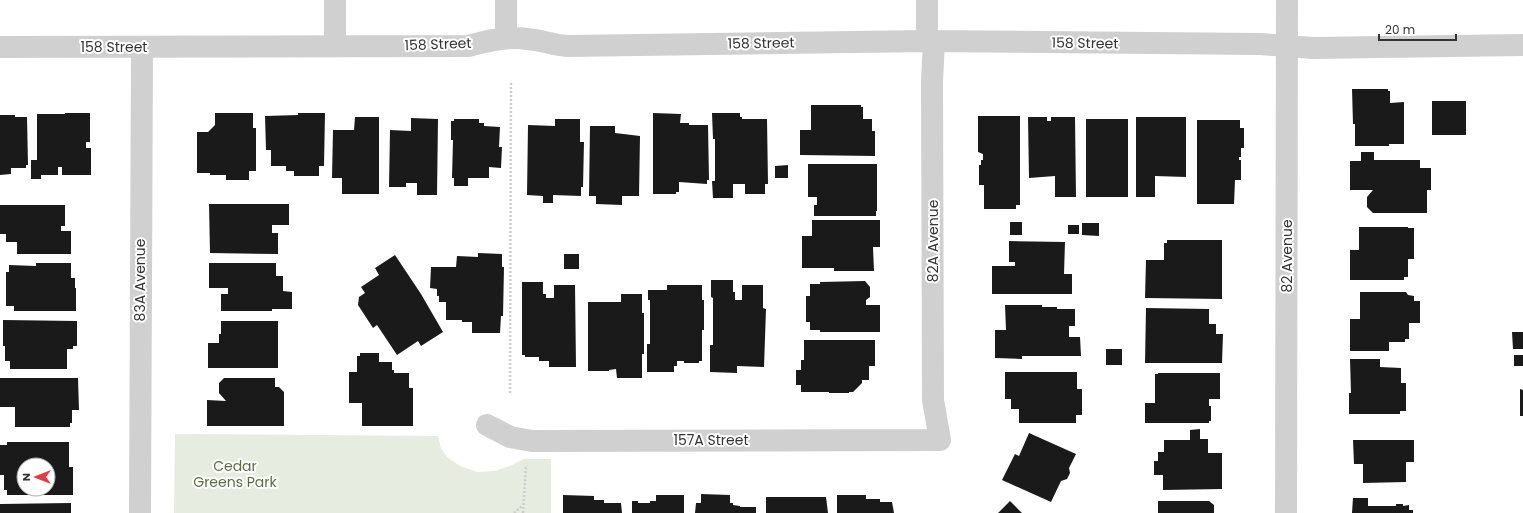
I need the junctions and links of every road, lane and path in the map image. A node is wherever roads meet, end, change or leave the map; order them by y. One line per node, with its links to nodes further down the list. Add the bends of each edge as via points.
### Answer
1 (335, 0): 8 (street)
2 (506, 0): 5 (street)
3 (927, 0): 6 (street, 82A Avenue)
4 (1287, 0): 9 (street, 82 Avenue)
5 (506, 38): 6 (street, 158 Street, via 567,46); 8 (street, 158 Street, via 468,46)
6 (931, 41): 9 (street, 158 Street); 15 (street, 82A Avenue, via 933,400)
7 (1523, 45): 9 (street, 158 Street, via 1324,48)
8 (335, 46): 11 (street, 158 Street)
9 (1287, 46): 21 (street, 82 Avenue)
10 (0, 47): 11 (street, 158 Street)
11 (142, 48): 18 (street, 83A Avenue)
12 (512, 81): 13 (path)
13 (510, 393)
14 (487, 425): 15 (street, 157A Street, via 510,438 532,441)
15 (940, 440)
16 (526, 462): 17 (path)
17 (523, 504): 19 (path); 20 (path)
18 (140, 513)
19 (514, 513)
20 (523, 513)
21 (1286, 513)

